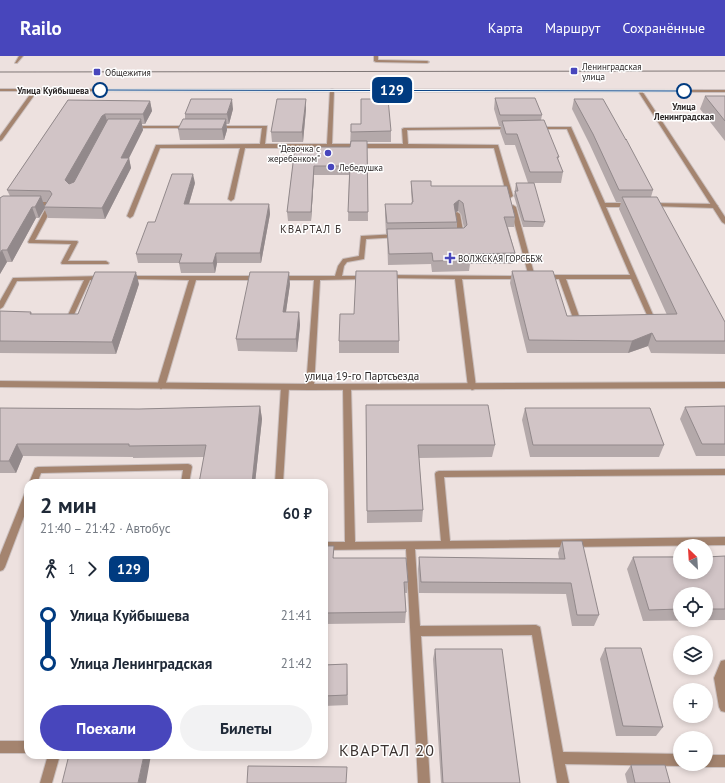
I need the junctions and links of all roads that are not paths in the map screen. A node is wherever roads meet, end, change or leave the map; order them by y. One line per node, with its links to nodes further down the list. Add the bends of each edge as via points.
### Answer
1 (21, 56): 3 (street)
2 (376, 56): 4 (street, via 376,61)
3 (16, 62)
4 (427, 62)
5 (0, 90): 6 (street)
6 (36, 90): 7 (street); 15 (street)
7 (332, 90): 8 (street); 18 (street)
8 (640, 91): 9 (street); 25 (street)
9 (725, 91)
10 (124, 127): 11 (street)
11 (194, 127)
12 (210, 127): 17 (street, via 265,127)
13 (522, 128): 19 (street, via 404,129)
14 (530, 128): 22 (street, via 569,128)
15 (0, 138)
16 (244, 146): 17 (street); 20 (street); 27 (street, via 158,146)
17 (262, 146): 18 (street)
18 (329, 146): 19 (street)
19 (406, 146): 33 (street, via 496,146)
20 (231, 200)
21 (29, 204): 31 (street, via 51,204 31,242 75,242 64,262)
22 (602, 205): 23 (street); 35 (street)
23 (640, 205)
24 (647, 205): 25 (street)
25 (714, 206): 28 (street)
26 (457, 214): 30 (street, via 461,236)
27 (130, 216)
28 (725, 222)
29 (408, 236): 43 (street, via 363,237 362,258 345,260)
30 (453, 236)
31 (106, 263)
32 (458, 277): 33 (street); 43 (street); 51 (street)
33 (532, 277): 34 (street)
34 (562, 277): 35 (street); 47 (street, via 576,318)
35 (633, 277): 45 (street, via 651,317)
36 (88, 278): 37 (street); 44 (street, via 15,279); 46 (street, via 70,317)
37 (110, 278)
38 (118, 278): 39 (street)
39 (193, 278): 40 (street); 50 (street)
40 (263, 278)
41 (271, 278): 42 (street)
42 (317, 278): 43 (street); 53 (street)
43 (338, 278)
44 (0, 307)
45 (636, 317)
46 (55, 318)
47 (591, 318)
48 (0, 384): 50 (street, улица 19-го Партсъезда)
49 (725, 385): 51 (street, улица 19-го Партсъезда)
50 (161, 386): 52 (street, улица 19-го Партсъезда)
51 (472, 386): 54 (street, улица 19-го Партсъезда)
52 (284, 387): 53 (street, улица 19-го Партсъезда); 58 (street)
53 (310, 387): 54 (street, улица 19-го Партсъезда)
54 (347, 387): 63 (street)
55 (725, 472): 61 (street, via 439,474)
56 (35, 479): 57 (street, via 38,470 188,467)
57 (186, 479)
58 (279, 479)
59 (24, 505): 65 (street)
60 (725, 541): 61 (street)
61 (446, 543): 62 (street)
62 (410, 544): 63 (street); 66 (street)
63 (350, 545): 64 (street)
64 (328, 546)
65 (0, 567)
66 (416, 631): 71 (street, via 536,630); 77 (street)
67 (725, 665): 68 (street, via 719,678)
68 (725, 707)
69 (0, 747): 70 (street)
70 (24, 747)
71 (559, 758): 73 (street); 78 (street)
72 (53, 759): 76 (street)
73 (673, 760)
74 (713, 761): 75 (street)
75 (725, 761)
76 (46, 783)
77 (424, 783)
78 (563, 783)

